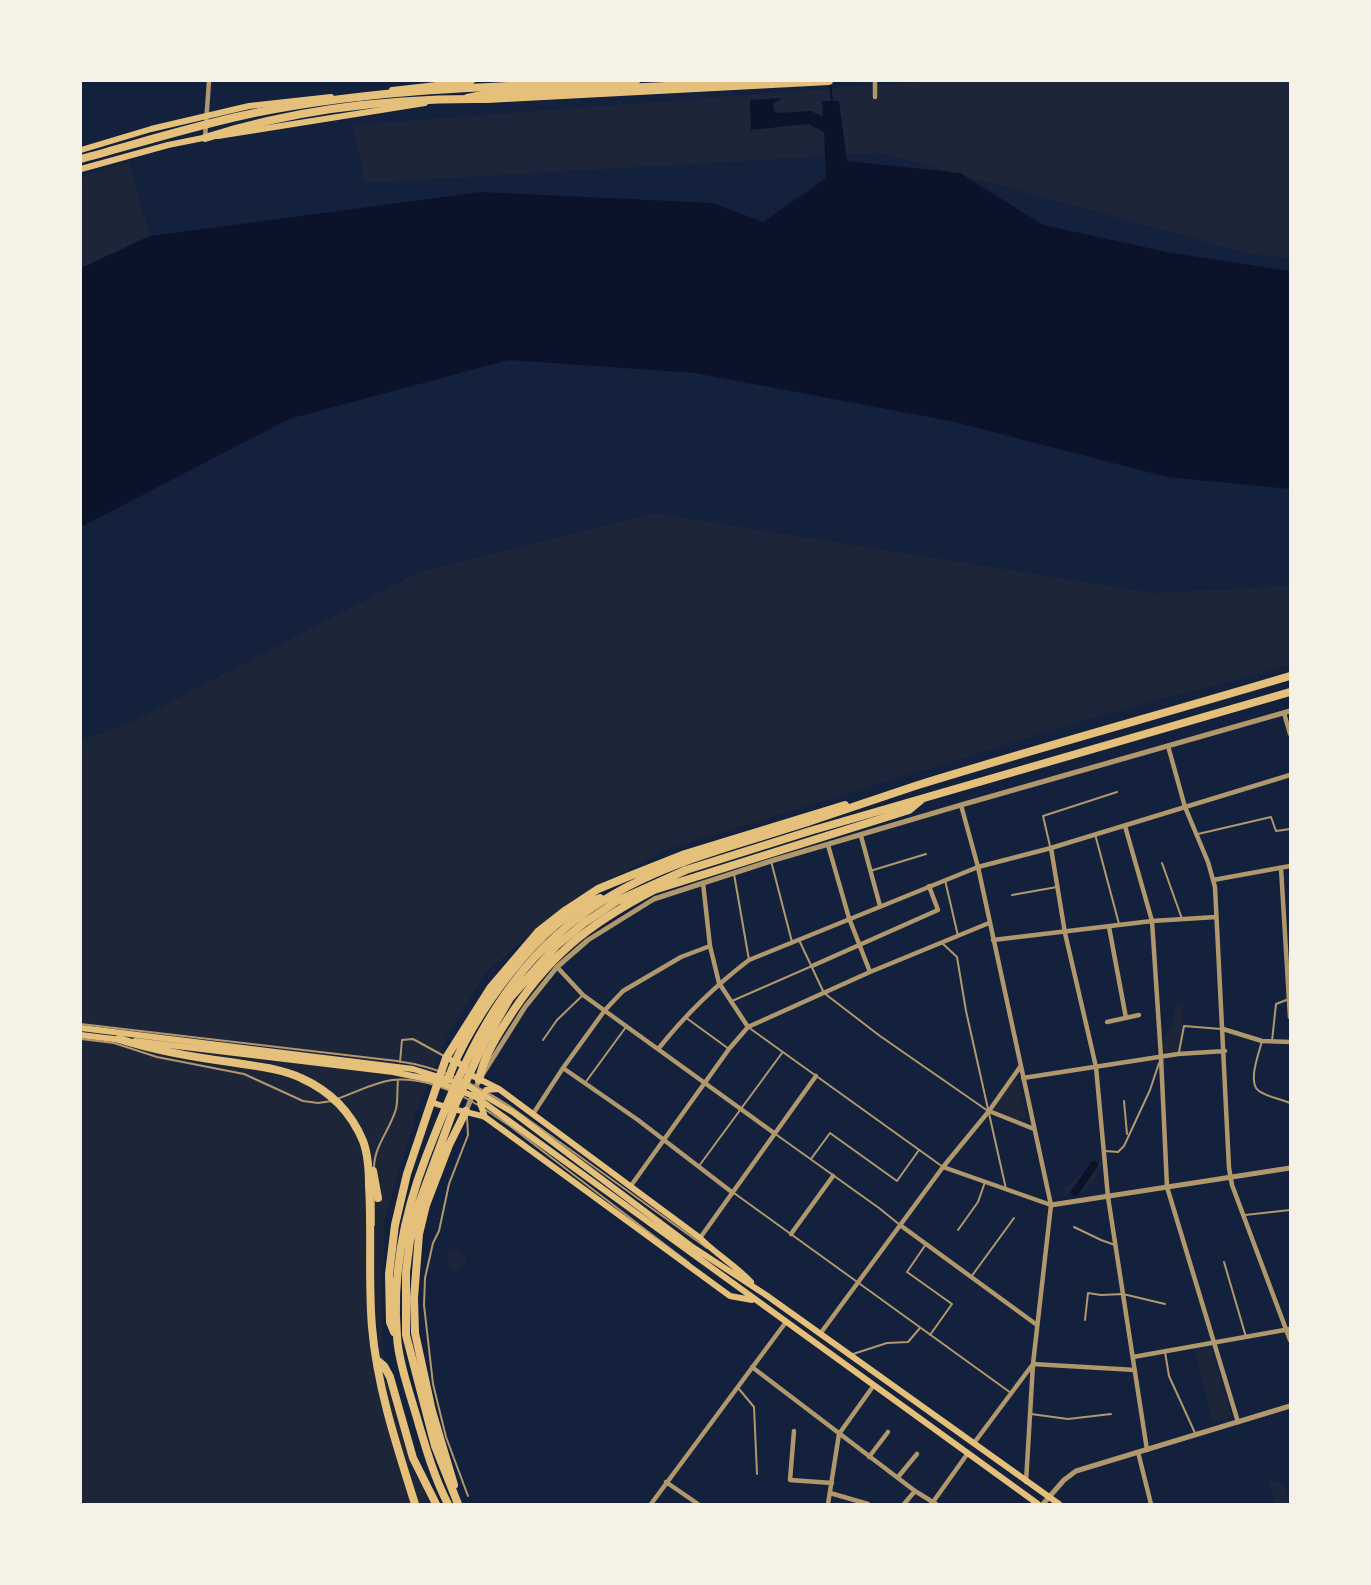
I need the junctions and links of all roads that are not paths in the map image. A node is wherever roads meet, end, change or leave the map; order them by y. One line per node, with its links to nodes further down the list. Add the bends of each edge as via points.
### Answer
1 (209, 81): 8 (street)
2 (472, 81): 8 (main road, via 249,106)
3 (636, 81): 11 (highway, via 456,89 308,105 237,117)
4 (756, 81): 9 (main road, via 487,93)
5 (829, 81): 9 (highway, via 498,99 430,99 342,108 244,125)
6 (875, 81): 7 (street)
7 (875, 97)
8 (206, 115): 9 (street); 10 (main road)
9 (205, 138): 12 (main road)
10 (81, 150)
11 (81, 159)
12 (81, 169)
13 (1290, 676): 19 (highway)
14 (1290, 692): 21 (highway)
15 (1287, 712): 16 (street); 17 (street)
16 (1290, 734)
17 (1168, 746): 22 (street); 23 (street)
18 (1290, 776): 23 (street)
19 (918, 785): 44 (highway, via 687,861); 93 (highway, via 685,854 598,890 538,933 491,987)
20 (1117, 792): 30 (lane, via 1043,816)
21 (922, 799): 100 (highway, via 909,810 654,890 620,908 588,929 534,981 491,1048); 200 (highway, via 686,870 617,901 556,946 503,1009 462,1087 417,1209 406,1272 406,1335 435,1446)
22 (961, 805): 28 (street); 35 (street)
23 (1185, 807): 24 (street); 27 (street)
24 (1125, 826): 26 (street); 50 (street)
25 (1290, 829): 27 (lane, via 1276,831 1271,817)
26 (1095, 834): 30 (street); 52 (lane)
27 (1196, 834): 40 (street)
28 (861, 836): 29 (street); 37 (street)
29 (828, 845): 32 (street); 48 (street)
30 (1051, 848): 35 (street); 43 (street)
31 (926, 854): 37 (lane)
32 (771, 861): 38 (street); 58 (lane)
33 (1162, 863): 49 (lane)
34 (1290, 866): 36 (street)
35 (978, 867): 39 (street); 51 (street)
36 (1281, 868): 40 (street); 69 (street)
37 (870, 871): 46 (street)
38 (734, 873): 41 (street); 62 (lane)
39 (945, 880): 42 (street); 55 (lane)
40 (1214, 880): 47 (street)
41 (703, 883): 60 (street); 64 (street, via 654,899 588,940)
42 (929, 886): 46 (street); 61 (street, via 938,910)
43 (1057, 887): 45 (lane); 54 (street)
44 (613, 893): 97 (highway, via 582,905 542,937 490,999); 160 (highway, via 554,937 524,968 501,998 465,1062 408,1211 397,1270)
45 (1012, 895)
46 (880, 906): 48 (street)
47 (1216, 916): 49 (street); 80 (street)
48 (849, 918): 56 (street); 61 (street)
49 (1182, 919): 50 (street)
50 (1152, 921): 52 (street); 92 (street)
51 (989, 923): 55 (street); 57 (street)
52 (1119, 926): 53 (street)
53 (1109, 927): 54 (street); 75 (street)
54 (1065, 933): 57 (street); 95 (street)
55 (959, 936): 59 (street)
56 (800, 939): 58 (street); 63 (lane)
57 (993, 940): 94 (street)
58 (792, 942): 62 (street)
59 (942, 943): 65 (street); 108 (lane, via 957,957)
60 (710, 946): 66 (street); 71 (street, via 641,979)
61 (858, 946): 63 (street); 65 (street)
62 (749, 960): 66 (street)
63 (812, 966): 67 (lane); 70 (lane)
64 (557, 967): 68 (street); 100 (street, via 525,1007)
65 (870, 972): 67 (street)
66 (719, 983): 70 (street); 73 (street)
67 (824, 993): 79 (street); 108 (lane)
68 (583, 995): 71 (street); 83 (lane)
69 (1289, 999): 74 (street); 85 (lane, via 1276,1004)
70 (730, 1002): 79 (street)
71 (605, 1010): 77 (street); 96 (street)
72 (1139, 1015): 75 (street)
73 (685, 1017): 87 (street); 88 (lane)
74 (1290, 1017)
75 (1126, 1018): 76 (street)
76 (1107, 1022)
77 (627, 1024): 87 (street); 102 (lane)
78 (81, 1026): 97 (main road)
79 (748, 1027): 88 (street); 90 (lane)
80 (1223, 1029): 84 (street); 89 (street); 91 (lane, via 1184,1026)
81 (81, 1037): 82 (main road); 142 (lane, via 233,1071 295,1099 311,1102 330,1102 393,1079 411,1079 443,1088 468,1099)
82 (119, 1039): 116 (highway, via 164,1052 299,1077 337,1101); 142 (main road, via 393,1072 447,1086 476,1097)
83 (543, 1040)
84 (1262, 1041): 85 (street); 106 (lane, via 1255,1086 1258,1091)
85 (1272, 1042): 86 (street)
86 (1290, 1042)
87 (659, 1048): 101 (street)
88 (729, 1049): 101 (street)
89 (1225, 1051): 91 (street); 124 (street)
90 (783, 1053): 98 (lane); 107 (lane)
91 (1178, 1054): 92 (street)
92 (1161, 1057): 95 (street); 114 (lane); 127 (street)
93 (446, 1058): 100 (main road); 105 (highway); 143 (lane, via 413,1039 402,1040 396,1108 374,1160)
94 (1020, 1067): 99 (street); 108 (street)
95 (1096, 1067): 99 (street); 118 (street)
96 (563, 1068): 102 (street); 110 (street)
97 (449, 1076): 142 (main road, via 514,1113)
98 (816, 1076): 113 (street); 117 (lane)
99 (1023, 1078): 112 (street)
100 (479, 1080): 103 (main road); 109 (street)
101 (705, 1081): 107 (street); 115 (street)
102 (585, 1083): 115 (street)
103 (498, 1089): 110 (main road); 111 (main road, via 486,1090 480,1103)
104 (1124, 1101): 114 (lane)
105 (432, 1102): 109 (main road); 160 (highway, via 394,1225 389,1274 390,1322)
106 (1290, 1103)
107 (741, 1109): 113 (street); 120 (lane)
108 (989, 1111): 112 (street); 121 (street); 128 (lane)
109 (466, 1112): 111 (main road); 194 (lane, via 468,1135 449,1184 425,1278 426,1333 433,1384 446,1437); 200 (highway, via 434,1179 419,1234 414,1299 415,1333)
110 (533, 1114): 126 (main road)
111 (485, 1117): 145 (main road)
112 (1034, 1129): 132 (street)
113 (774, 1133): 119 (lane); 129 (street)
114 (1127, 1137): 118 (lane, via 1118,1152)
115 (664, 1142): 120 (street); 126 (street)
116 (364, 1143): 131 (highway); 197 (highway, via 370,1201 372,1330 387,1411)
117 (919, 1150): 119 (lane, via 897,1181 831,1133); 121 (lane)
118 (1103, 1151): 130 (street)
119 (811, 1160): 123 (lane)
120 (699, 1167): 129 (street)
121 (943, 1167): 125 (street); 136 (street)
122 (1290, 1168): 124 (street)
123 (833, 1176): 136 (lane); 139 (street)
124 (1231, 1177): 127 (street); 134 (street)
125 (985, 1182): 128 (street); 138 (lane, via 978,1202)
126 (630, 1186): 142 (main road)
127 (1167, 1187): 130 (street); 162 (street)
128 (1006, 1189): 132 (street)
129 (733, 1193): 139 (lane); 142 (street)
130 (1108, 1197): 132 (street); 141 (street)
131 (378, 1198)
132 (1051, 1205): 154 (street)
133 (1290, 1210): 134 (lane)
134 (1244, 1215): 156 (street)
135 (1014, 1218): 146 (lane)
136 (900, 1225): 140 (street); 147 (street)
137 (1074, 1227): 141 (lane)
138 (958, 1230)
139 (791, 1234): 147 (lane)
140 (926, 1244): 146 (street); 158 (lane, via 907,1272 952,1304)
141 (1115, 1245): 149 (street)
142 (691, 1246): 145 (lane); 148 (main road); 148 (main road, via 714,1252); 150 (main road)
143 (374, 1262)
144 (1224, 1262): 159 (lane)
145 (699, 1274): 150 (main road, via 730,1296)
146 (971, 1277): 154 (street)
147 (859, 1283): 155 (lane); 157 (street)
148 (761, 1292): 157 (main road)
149 (1123, 1294): 151 (lane); 152 (lane, via 1088,1293); 166 (street)
150 (755, 1301): 153 (main road)
151 (1165, 1304)
152 (1085, 1320)
153 (786, 1322): 168 (street); 170 (main road)
154 (1037, 1325): 167 (street)
155 (921, 1328): 158 (lane); 164 (lane, via 908,1342 887,1343)
156 (1288, 1329): 159 (street); 161 (street)
157 (820, 1334): 164 (main road)
158 (930, 1335): 172 (lane)
159 (1246, 1337): 162 (street)
160 (396, 1339): 199 (highway, via 427,1450)
161 (1290, 1340)
162 (1214, 1344): 163 (street); 176 (street)
163 (1165, 1352): 166 (street); 180 (lane, via 1169,1376)
164 (850, 1355): 181 (main road)
165 (373, 1357): 198 (highway, via 390,1377 413,1458)
166 (1132, 1357): 169 (street)
167 (1033, 1364): 169 (street); 172 (street); 174 (street)
168 (752, 1367): 171 (street); 179 (street)
169 (1135, 1370): 182 (street)
170 (874, 1385): 179 (street); 184 (main road)
171 (737, 1386): 187 (lane, via 754,1407); 189 (street)
172 (1011, 1394): 181 (street)
173 (1290, 1406): 176 (street)
174 (1031, 1414): 175 (lane, via 1068,1419); 190 (street)
175 (1111, 1414)
176 (1238, 1422): 180 (street)
177 (794, 1431): 191 (street, via 790,1480)
178 (888, 1432): 186 (street)
179 (839, 1434): 186 (street); 191 (street)
180 (1196, 1435): 182 (street)
181 (974, 1443): 190 (main road)
182 (1147, 1450): 183 (street)
183 (1138, 1452): 195 (street, via 1076,1471); 209 (street)
184 (968, 1453): 196 (street); 206 (main road)
185 (917, 1454): 188 (street)
186 (869, 1456): 188 (street)
187 (757, 1474)
188 (898, 1477): 192 (street)
189 (666, 1482): 201 (street); 202 (street)
190 (1026, 1482): 195 (main road)
191 (832, 1483): 193 (street)
192 (915, 1491): 196 (street); 205 (street)
193 (830, 1493): 203 (street); 204 (street)
194 (468, 1496)
195 (1048, 1496): 207 (street); 208 (main road)
196 (933, 1503)
197 (415, 1504)
198 (436, 1504)
199 (448, 1504)
200 (458, 1504)
201 (651, 1504)
202 (698, 1504)
203 (828, 1504)
204 (868, 1504)
205 (904, 1504)
206 (1038, 1504)
207 (1043, 1504)
208 (1059, 1504)
209 (1150, 1504)

